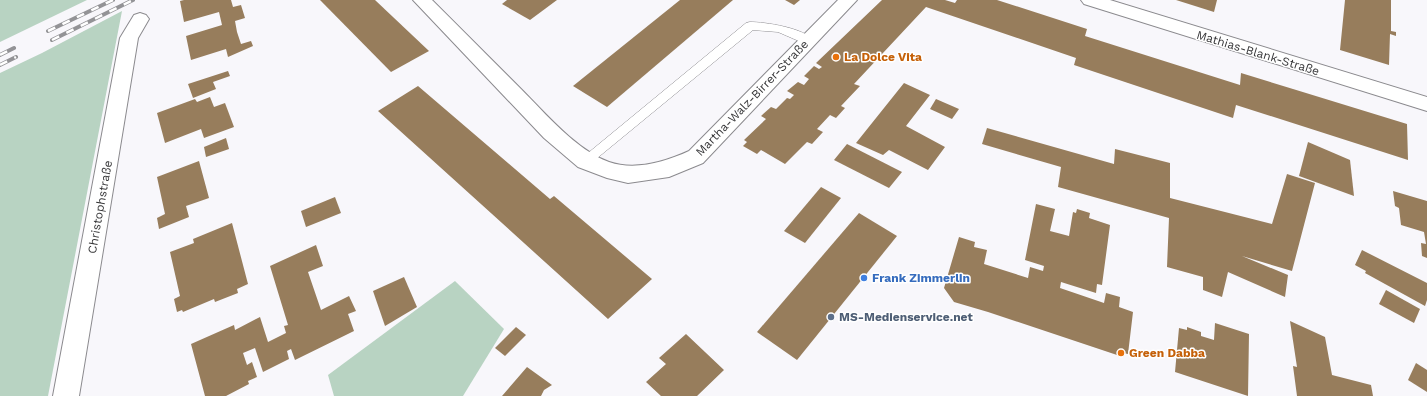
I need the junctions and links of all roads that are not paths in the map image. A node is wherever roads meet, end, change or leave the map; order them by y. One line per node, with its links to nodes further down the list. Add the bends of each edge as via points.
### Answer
1 (422, 0): 7 (street, Martha-Walz-Birrer-Straße, via 551,132)
2 (848, 0): 5 (street, Martha-Walz-Birrer-Straße)
3 (1090, 0): 6 (street, Mathias-Blank-Straße)
4 (140, 19): 8 (street, Christophstraße, via 129,38)
5 (808, 41): 7 (lane, via 790,31 768,25 750,26); 7 (street, Martha-Walz-Birrer-Straße, via 696,157 669,169 628,174 607,170)
6 (1427, 104)
7 (586, 161)
8 (66, 396)

